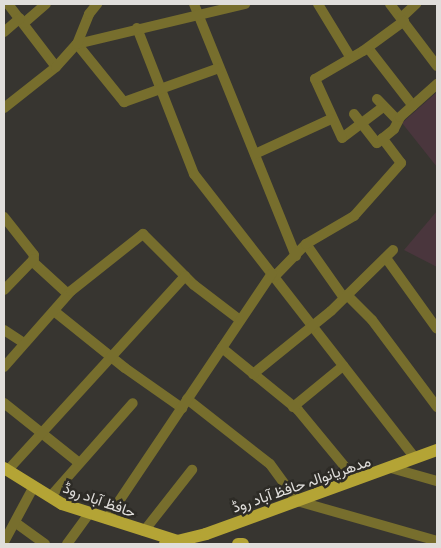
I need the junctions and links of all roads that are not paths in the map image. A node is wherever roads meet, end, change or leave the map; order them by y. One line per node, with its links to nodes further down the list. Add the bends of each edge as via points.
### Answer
1 (8, 4): 11 (street)
2 (46, 4): 11 (street)
3 (97, 4): 14 (street)
4 (194, 4): 9 (street)
5 (245, 4): 9 (street)
6 (318, 4): 16 (street)
7 (390, 4): 10 (street)
8 (416, 4): 10 (street)
9 (199, 17): 12 (street); 19 (street)
10 (403, 19): 15 (street); 17 (street)
11 (22, 20): 13 (street); 18 (street)
12 (137, 28): 14 (street); 21 (street)
13 (4, 32)
14 (77, 44): 18 (street); 21 (street, via 124,102)
15 (368, 48): 16 (street); 22 (street)
16 (351, 58): 25 (street, via 315,79)
17 (437, 66)
18 (56, 67): 23 (street)
19 (219, 68): 21 (street); 29 (street)
20 (437, 84): 22 (street)
21 (162, 90): 34 (street, via 194,174)
22 (413, 106): 26 (street)
23 (4, 108)
24 (354, 114): 27 (street)
25 (331, 118): 27 (street, via 342,138); 29 (street)
26 (398, 121): 27 (street, via 380,103); 28 (street)
27 (361, 124): 28 (street, via 377,143)
28 (382, 138): 31 (street, via 401,163 354,216)
29 (255, 154): 32 (street)
30 (4, 217): 33 (street)
31 (306, 244): 32 (street); 38 (street)
32 (296, 256): 34 (street)
33 (34, 259): 36 (street); 37 (street, via 33,262)
34 (273, 275): 40 (street); 41 (street)
35 (185, 276): 37 (street, via 143,234); 40 (street); 46 (street)
36 (4, 290)
37 (68, 294): 39 (street)
38 (345, 297): 41 (street); 42 (street, via 390,254); 53 (street, via 372,320)
39 (54, 311): 44 (street); 46 (street)
40 (240, 320): 45 (street)
41 (310, 327): 47 (street); 49 (street)
42 (437, 329)
43 (4, 330): 44 (street)
44 (24, 343): 48 (street)
45 (222, 348): 49 (street); 52 (street)
46 (109, 356): 52 (street); 55 (street)
47 (343, 366): 54 (street); 57 (street)
48 (4, 367)
49 (253, 374): 54 (street)
50 (4, 403): 55 (street)
51 (133, 403): 58 (street)
52 (184, 404): 66 (street, via 270,464); 68 (street)
53 (437, 406)
54 (293, 407): 62 (street)
55 (41, 432): 58 (street); 60 (street)
56 (437, 450): 57 (main road, مدھریانوالہ حافظ آباد روڈ)
57 (415, 458): 59 (main road, مدھریانوالہ حافظ آباد روڈ)
58 (78, 462): 65 (street)
59 (391, 468): 62 (main road, مدھریانوالہ حافظ آباد روڈ); 63 (street)
60 (5, 469): 64 (main road, حافظ آباد روڈ)
61 (192, 470): 70 (street)
62 (356, 480): 66 (main road, مدھریانوالہ حافظ آباد روڈ)
63 (437, 481)
64 (33, 488): 65 (main road, حافظ آباد روڈ); 69 (street)
65 (50, 497): 67 (main road, حافظ آباد روڈ)
66 (296, 501): 71 (street); 73 (main road, مدھریانوالہ حافظ آباد روڈ, via 206,534)
67 (89, 514): 68 (main road, حافظ آباد روڈ); 75 (street)
68 (107, 519): 70 (main road, حافظ آباد روڈ)
69 (10, 528): 72 (street); 74 (street)
70 (144, 531): 73 (main road, حافظ آباد روڈ)
71 (437, 541)
72 (4, 542)
73 (170, 542): 76 (main road, حافظ آباد روڈ)
74 (45, 544)
75 (67, 544)
76 (193, 544)
77 (238, 544): 78 (main road)
78 (243, 544)

